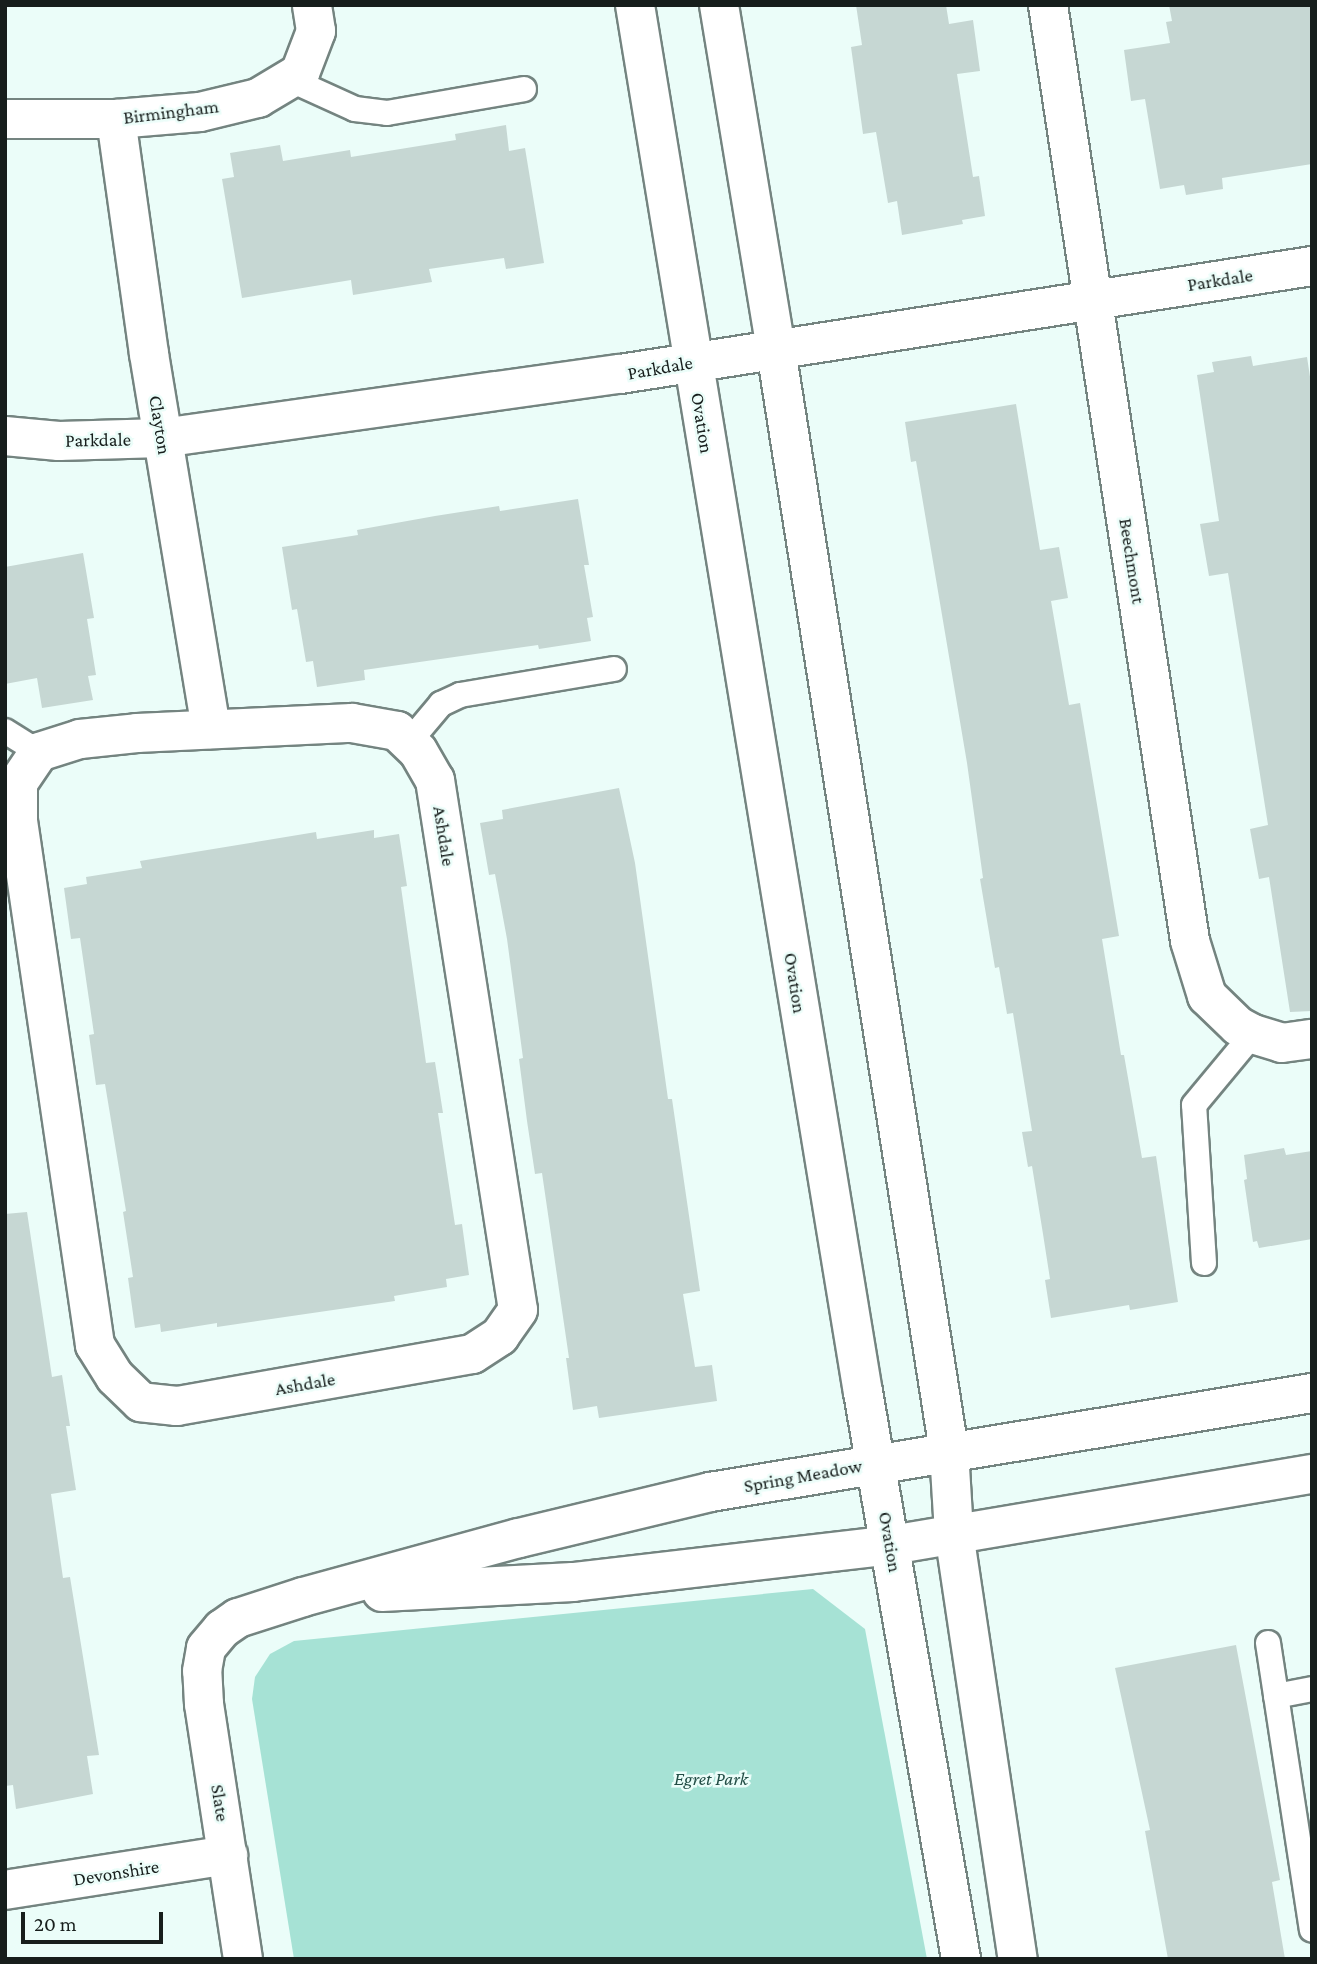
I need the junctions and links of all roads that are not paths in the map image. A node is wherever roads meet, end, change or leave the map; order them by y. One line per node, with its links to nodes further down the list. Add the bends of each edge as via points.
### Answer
1 (312, 5): 5 (street, Birmingham, via 316,31 300,73)
2 (635, 5): 12 (street, Ovation)
3 (719, 5): 11 (street)
4 (1048, 5): 10 (street, Beechmont)
5 (289, 79): 6 (lane, via 355,109 387,113); 8 (street, Birmingham, via 258,98 201,112)
6 (524, 89)
7 (5, 119): 8 (street, Birmingham)
8 (116, 119): 14 (street, Clayton)
9 (1312, 266): 10 (street, Parkdale)
10 (1092, 301): 11 (street, Parkdale); 20 (street, Beechmont, via 1190,941 1207,996)
11 (776, 350): 12 (street, Parkdale); 24 (street)
12 (692, 362): 14 (street, Parkdale); 25 (street, Ovation)
13 (5, 436): 14 (street, Parkdale, via 59,441)
14 (162, 438): 16 (street, Clayton)
15 (614, 669): 18 (lane, via 460,695 441,704)
16 (211, 729): 18 (street, via 352,723 397,731); 19 (street, via 80,739)
17 (5, 731): 19 (lane)
18 (409, 742): 19 (street, Ashdale, via 435,780 519,1310 500,1336 472,1354 177,1406 141,1402 115,1377 95,1345 18,821 18,783)
19 (40, 752)
20 (1253, 1034): 21 (street, Beechmont, via 1282,1043); 22 (lane, via 1194,1105)
21 (1312, 1039)
22 (1204, 1263)
23 (1312, 1392): 24 (street, Spring Meadow)
24 (949, 1451): 25 (street, Spring Meadow); 27 (street)
25 (875, 1464): 28 (street, Ovation); 29 (street, Spring Meadow, via 709,1492)
26 (1312, 1474): 27 (street, Spring Meadow)
27 (954, 1533): 28 (street, Spring Meadow); 39 (street)
28 (891, 1545): 29 (street, Spring Meadow, via 573,1582); 38 (street, Ovation)
29 (303, 1597): 31 (street, Spring Meadow, via 238,1618)
30 (1268, 1643): 33 (lane)
31 (206, 1648): 34 (street, Slate, via 204,1704)
32 (1312, 1689): 33 (lane)
33 (1276, 1696): 36 (lane)
34 (228, 1855): 35 (street, Devonshire); 37 (street, Slate)
35 (5, 1890)
36 (1312, 1930)
37 (243, 1959)
38 (961, 1959)
39 (1018, 1959)

